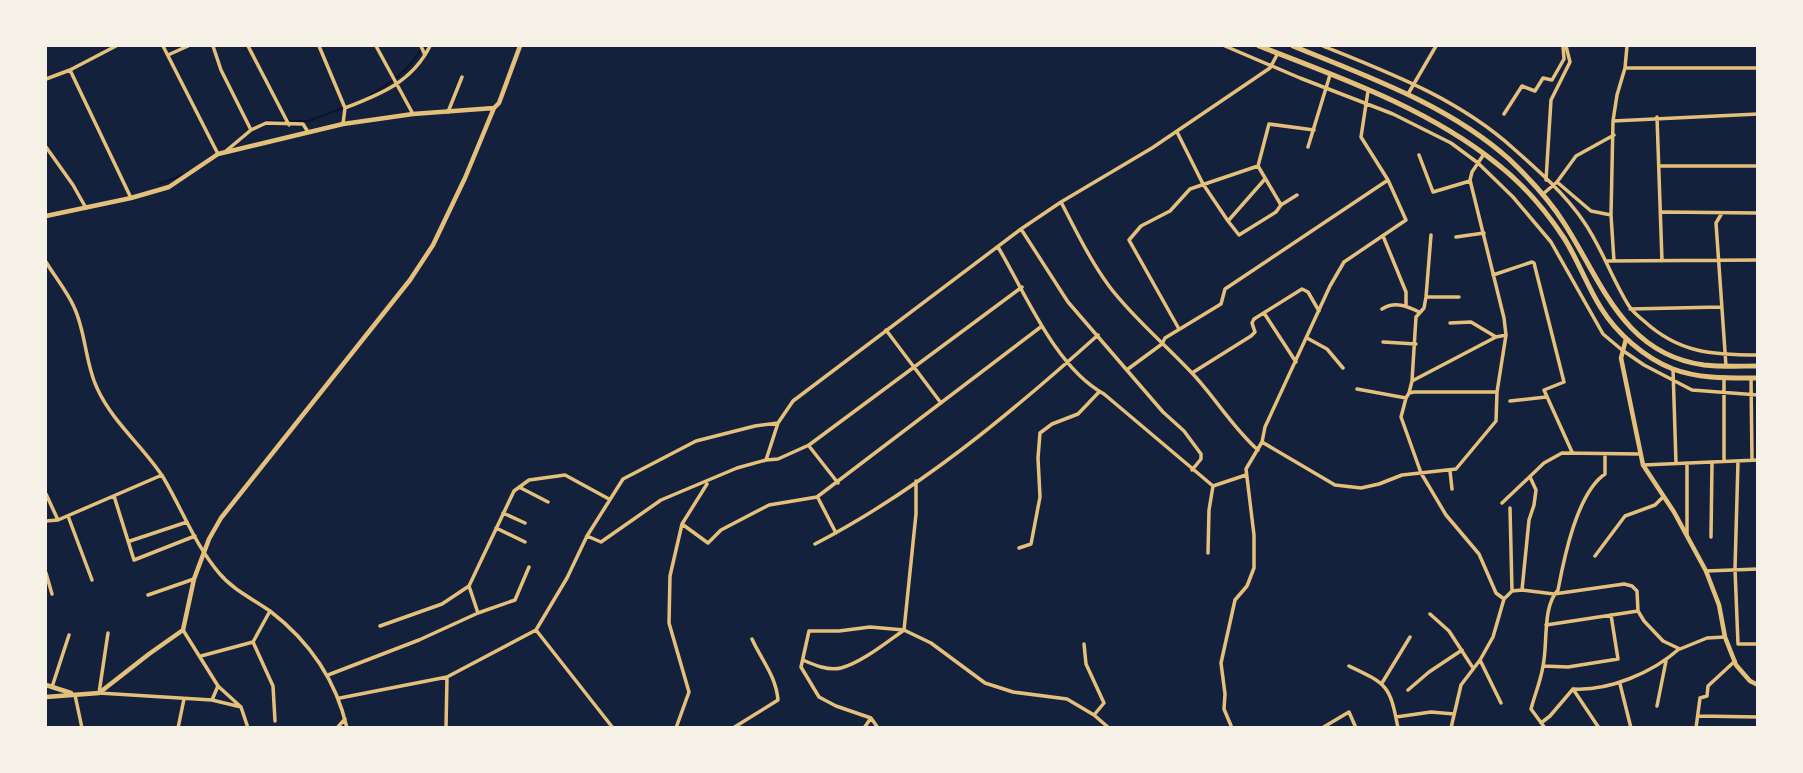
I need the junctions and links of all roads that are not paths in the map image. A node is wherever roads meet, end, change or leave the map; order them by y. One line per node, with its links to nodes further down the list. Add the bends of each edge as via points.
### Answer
1 (116, 46): 24 (street)
2 (163, 46): 19 (street)
3 (188, 46): 19 (street)
4 (213, 46): 45 (street)
5 (248, 46): 44 (street)
6 (319, 46): 34 (street)
7 (376, 46): 29 (street)
8 (421, 46): 20 (street)
9 (430, 46): 20 (street)
10 (520, 46): 35 (street)
11 (1225, 46): 21 (street)
12 (1259, 46): 18 (highway)
13 (1293, 46): 32 (highway)
14 (1323, 46): 28 (street)
15 (1436, 46): 28 (street)
16 (1565, 46): 38 (street, via 1564,59 1552,80 1542,79 1535,91 1521,87); 65 (street, via 1570,62 1551,100)
17 (1626, 46): 22 (street)
18 (1278, 53): 21 (street); 25 (highway)
19 (168, 55): 53 (street)
20 (425, 55): 29 (street)
21 (1272, 65): 30 (street); 47 (street)
22 (1625, 68): 23 (street); 41 (street)
23 (1758, 68)
24 (70, 70): 27 (street); 71 (street)
25 (1330, 75): 30 (street); 31 (highway)
26 (462, 76): 36 (street)
27 (46, 79)
28 (1415, 83): 32 (street); 65 (street, via 1475,117)
29 (398, 84): 34 (street); 37 (street)
30 (1325, 88): 33 (street); 46 (street)
31 (1368, 91): 33 (street); 49 (highway)
32 (1408, 94): 42 (highway)
33 (1365, 103): 57 (street, via 1427,130); 63 (street, via 1362,137)
34 (345, 108): 43 (street)
35 (494, 108): 36 (street); 194 (street, via 438,234 410,280 221,518)
36 (448, 112): 37 (street)
37 (413, 114): 43 (street)
38 (1504, 114)
39 (1758, 114): 40 (street)
40 (1657, 117): 41 (street); 60 (street)
41 (1613, 121): 50 (street)
42 (1461, 123): 49 (highway); 56 (highway)
43 (343, 124): 48 (street)
44 (289, 125): 45 (street, via 266,123); 48 (street, via 303,124)
45 (251, 130): 53 (street)
46 (1314, 130): 52 (street); 59 (street, via 1269,124)
47 (1176, 131): 67 (street); 72 (street)
48 (308, 132): 53 (street)
49 (1454, 133): 54 (highway)
50 (1614, 135): 66 (street, via 1576,156); 78 (street)
51 (46, 146): 74 (street)
52 (1308, 147)
53 (221, 154): 71 (street, via 169,187)
54 (1484, 154): 57 (street); 58 (highway)
55 (1419, 155): 64 (street, via 1433,192)
56 (1506, 157): 58 (highway); 69 (highway)
57 (1478, 163): 64 (street); 116 (street, via 1551,242 1603,334)
58 (1499, 165): 112 (highway, via 1541,207 1602,311)
59 (1258, 166): 62 (street); 67 (street)
60 (1659, 166): 61 (street); 75 (street)
61 (1758, 166)
62 (1265, 179): 73 (street); 80 (street)
63 (1388, 180): 84 (street, via 1406,220); 106 (street, via 1225,289 1221,304)
64 (1470, 180): 82 (street)
65 (1546, 180): 68 (street)
66 (1557, 183): 68 (street); 78 (street, via 1591,211)
67 (1203, 184): 80 (street); 106 (street, via 1189,188 1170,211 1141,226 1129,240)
68 (1552, 187): 69 (street); 88 (street, via 1583,221)
69 (1543, 194): 121 (highway, via 1623,320 1678,358)
70 (1297, 195): 73 (street)
71 (131, 198): 74 (street)
72 (1061, 202): 81 (street); 114 (street, via 1110,287)
73 (1281, 205): 80 (street, via 1240,235)
74 (86, 208): 79 (street)
75 (1661, 212): 76 (street); 90 (street)
76 (1722, 213): 77 (street); 91 (street, via 1716,223)
77 (1758, 213)
78 (1611, 215): 89 (street)
79 (46, 216)
80 (1228, 221)
81 (1021, 229): 86 (street); 108 (street, via 1062,295)
82 (1484, 233): 85 (street); 93 (street)
83 (1431, 235): 95 (street)
84 (1383, 236): 97 (street, via 1406,292); 101 (street, via 1344,262)
85 (1455, 237)
86 (998, 247): 94 (street); 107 (street)
87 (1758, 260): 91 (street)
88 (1606, 261): 89 (street); 100 (street)
89 (1614, 261): 90 (street)
90 (1662, 261): 91 (street)
91 (1718, 261): 98 (street)
92 (46, 262): 160 (street, via 74,308 96,387 114,419)
93 (1493, 275): 109 (street); 139 (street, via 1534,263 1564,382 1544,389)
94 (1021, 286): 105 (street); 123 (street)
95 (1426, 297): 96 (street); 102 (street)
96 (1459, 297)
97 (1406, 306): 99 (street, via 1390,304); 102 (street)
98 (1721, 307): 100 (street); 117 (street)
99 (1382, 309)
100 (1630, 309): 117 (street, via 1674,344)
101 (1319, 311): 103 (street, via 1304,289); 111 (street)
102 (1419, 312): 115 (street)
103 (1264, 313): 120 (street); 127 (street, via 1252,322 1255,334)
104 (1450, 323): 110 (street, via 1471,321)
105 (1042, 326): 119 (street); 141 (street)
106 (1179, 329): 114 (street)
107 (886, 330): 123 (street); 142 (street, via 793,401)
108 (1098, 335): 119 (street); 125 (street)
109 (1506, 335): 110 (street); 134 (street)
110 (1496, 337): 130 (street)
111 (1307, 338): 120 (street); 124 (street, via 1327,349)
112 (1626, 339): 116 (street); 126 (highway)
113 (1383, 342): 115 (street)
114 (1162, 344): 125 (street); 127 (street)
115 (1416, 344): 130 (street)
116 (1622, 350): 131 (street); 148 (street)
117 (1725, 355): 118 (street); 121 (street)
118 (1758, 355)
119 (1068, 361): 133 (street); 163 (street, via 970,443)
120 (1296, 362): 143 (street)
121 (1726, 366): 122 (highway)
122 (1758, 366)
123 (915, 368): 141 (street); 144 (street)
124 (1343, 368)
125 (1128, 369): 157 (street, via 1201,454)
126 (1673, 369): 128 (highway); 131 (street)
127 (1192, 373): 145 (street)
128 (1724, 377): 129 (highway); 135 (street)
129 (1754, 378): 138 (street)
130 (1412, 382): 137 (street)
131 (1674, 382): 135 (street, via 1692,390); 153 (street)
132 (1357, 389): 137 (street)
133 (1099, 392): 157 (street); 193 (street, via 1078,414 1040,433 1040,496 1031,544)
134 (1497, 392): 137 (street, via 1443,390); 158 (street, via 1495,424)
135 (1724, 394): 138 (street); 151 (street)
136 (1758, 394): 138 (street)
137 (1408, 395): 159 (street, via 1401,417)
138 (1752, 395): 150 (street)
139 (1546, 397): 140 (street); 146 (street)
140 (1510, 401)
141 (941, 403): 165 (street)
142 (778, 423): 149 (street); 173 (street, via 696,441 623,479)
143 (1262, 442): 145 (street); 159 (street, via 1335,485 1361,488)
144 (809, 445): 149 (street); 165 (street)
145 (1258, 450): 161 (street)
146 (1572, 452): 147 (street); 162 (street, via 1544,463)
147 (1605, 454): 148 (street); 208 (street, via 1605,474 1597,480 1571,531)
148 (1640, 454): 156 (street)
149 (766, 460): 164 (street)
150 (1755, 460): 152 (street)
151 (1724, 461): 152 (street); 155 (street)
152 (1738, 461): 198 (street)
153 (1676, 463): 154 (street); 156 (street)
154 (1687, 463): 155 (street); 186 (street)
155 (1712, 463): 189 (street)
156 (1643, 465): 172 (street)
157 (1192, 470): 166 (street)
158 (1450, 471): 159 (street); 168 (street)
159 (1421, 473): 210 (street, via 1446,515 1479,554 1496,593)
160 (162, 475): 170 (street); 181 (street)
161 (1245, 475): 166 (street); 279 (street, via 1255,535 1254,568 1235,600 1221,663 1224,709)
162 (1530, 477): 175 (street); 205 (street, via 1536,490)
163 (916, 481): 185 (street); 220 (street)
164 (708, 482): 183 (street); 188 (street, via 661,500 601,542)
165 (838, 483): 171 (street)
166 (1213, 486): 195 (street)
167 (519, 487): 173 (street, via 528,480 565,475); 174 (street); 177 (street)
168 (1452, 489)
169 (46, 494): 179 (street)
170 (114, 496): 178 (street); 190 (street)
171 (817, 497): 183 (street, via 769,505 721,530 708,543); 185 (street)
172 (1663, 497): 186 (street); 196 (street, via 1655,505 1625,516)
173 (609, 499): 188 (street)
174 (548, 502)
175 (1502, 503)
176 (1510, 508): 206 (street)
177 (503, 513): 182 (street); 184 (street)
178 (68, 516): 179 (street); 203 (street)
179 (58, 520): 180 (street)
180 (46, 521)
181 (187, 522): 187 (street); 190 (street)
182 (525, 523)
183 (681, 524): 274 (street, via 670,576 669,623 689,692)
184 (496, 528): 191 (street); 204 (street)
185 (836, 533): 192 (street)
186 (1687, 534): 200 (street)
187 (195, 536): 190 (street, via 134,560); 194 (street)
188 (587, 536): 219 (street)
189 (1712, 537)
190 (129, 541)
191 (525, 542)
192 (815, 544)
193 (1019, 548)
194 (204, 552): 202 (street); 211 (street, via 220,575)
195 (1208, 553)
196 (1594, 556)
197 (529, 567): 213 (street, via 515,600)
198 (1735, 569): 199 (street); 200 (street); 228 (street, via 1738,644)
199 (1758, 569)
200 (1706, 570): 224 (street)
201 (46, 573): 207 (street)
202 (194, 579): 209 (street); 218 (street)
203 (92, 580)
204 (469, 586): 213 (street); 217 (street, via 442,604)
205 (1522, 590): 206 (street); 208 (street)
206 (1512, 592): 210 (street)
207 (52, 594)
208 (1554, 594): 212 (street, via 1624,584 1637,591); 216 (street)
209 (148, 595)
210 (1504, 599): 233 (street, via 1493,637)
211 (270, 611): 226 (street); 239 (street, via 303,641)
212 (1638, 611): 215 (street); 229 (street, via 1663,641)
213 (478, 612): 239 (street)
214 (1430, 614): 230 (street)
215 (1611, 615): 216 (street); 237 (street, via 1618,659)
216 (1546, 625): 237 (street)
217 (380, 626)
218 (183, 630): 231 (street); 249 (street)
219 (536, 630): 240 (street); 273 (street)
220 (904, 630): 232 (street, via 840,668); 232 (street, via 809,631); 259 (street, via 931,643 985,682 1013,692 1067,699)
221 (108, 633): 249 (street)
222 (69, 635): 246 (street)
223 (1410, 637): 241 (street)
224 (1725, 637): 229 (street, via 1707,638); 235 (street)
225 (752, 639): 275 (street, via 762,662 772,671 778,700)
226 (253, 642): 231 (street); 265 (street, via 273,686)
227 (1084, 644): 259 (street, via 1086,664 1104,703)
228 (1758, 644)
229 (1680, 649): 234 (street)
230 (1462, 650): 238 (street); 248 (street)
231 (201, 656): 245 (street)
232 (803, 660): 263 (street, via 801,667 819,697)
233 (1480, 660): 238 (street); 255 (street)
234 (1666, 661): 242 (street); 256 (street)
235 (1735, 661): 244 (street); 260 (street, via 1708,686 1707,696 1700,698)
236 (1349, 666): 241 (street)
237 (1543, 666): 266 (street, via 1531,709)
238 (1472, 668): 258 (street, via 1461,685)
239 (328, 675): 253 (street)
240 (447, 677): 253 (street); 272 (street)
241 (1382, 683): 261 (street, via 1391,694)
242 (1620, 684): 247 (street); 286 (street)
243 (46, 685): 246 (street)
244 (1758, 685)
245 (218, 686): 254 (street); 257 (street)
246 (52, 687): 250 (street)
247 (1573, 689): 266 (street); 285 (street)
248 (1408, 690)
249 (99, 693): 250 (street); 252 (street)
250 (75, 694): 251 (street); 267 (street)
251 (46, 697)
252 (184, 698): 254 (street); 268 (street)
253 (340, 698): 264 (street)
254 (212, 700): 257 (street)
255 (1502, 704)
256 (1657, 706)
257 (241, 708): 269 (street)
258 (1454, 714): 261 (street); 283 (street)
259 (1094, 715): 278 (street)
260 (1698, 716): 262 (street); 287 (street)
261 (1396, 717): 282 (street)
262 (1758, 717)
263 (871, 718): 276 (street); 277 (street)
264 (345, 719): 270 (street); 271 (street)
265 (275, 721)
266 (1541, 723): 284 (street)
267 (82, 727)
268 (178, 727)
269 (248, 727)
270 (337, 727)
271 (347, 727)
272 (446, 727)
273 (613, 727)
274 (676, 727)
275 (733, 727)
276 (864, 727)
277 (878, 727)
278 (1109, 727)
279 (1232, 727)
280 (1322, 727): 281 (street, via 1349,712)
281 (1356, 727)
282 (1398, 727)
283 (1451, 727)
284 (1545, 727)
285 (1599, 727)
286 (1630, 727)
287 (1696, 727)

